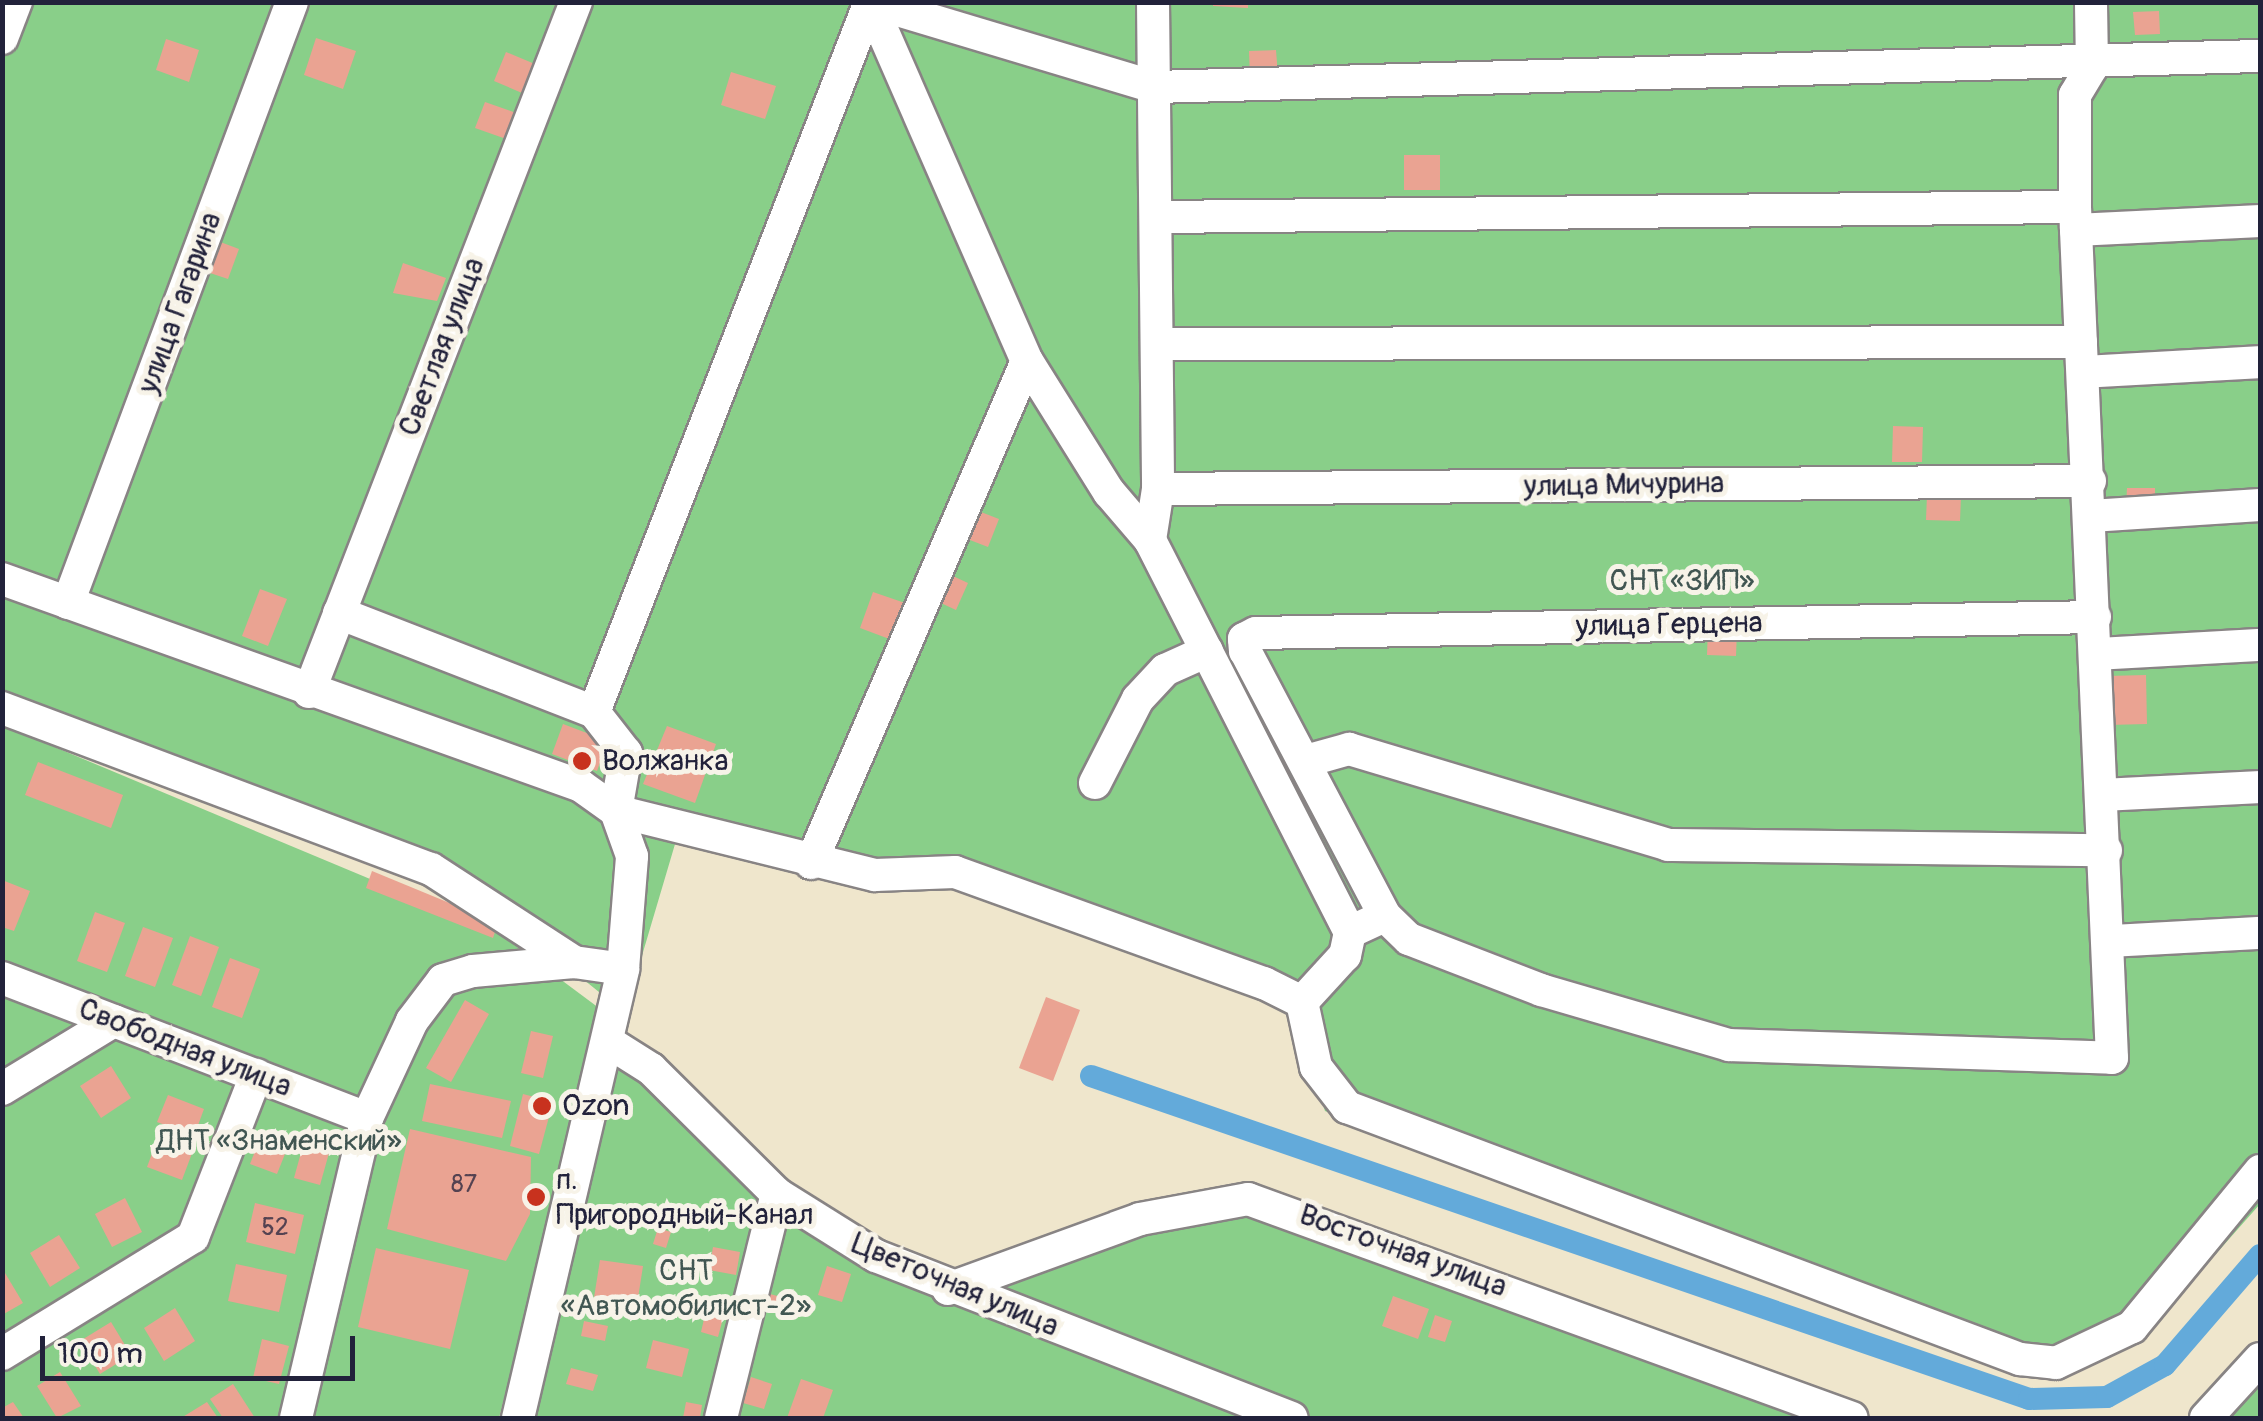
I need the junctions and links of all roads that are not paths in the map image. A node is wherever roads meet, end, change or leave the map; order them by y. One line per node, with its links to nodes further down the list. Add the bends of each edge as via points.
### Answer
1 (16, 2): 8 (street)
2 (292, 2): 25 (street, улица Гагарина)
3 (576, 2): 26 (street, Светлая улица)
4 (870, 2): 7 (street); 17 (street); 33 (street)
5 (1153, 2): 11 (street)
6 (2091, 2): 10 (street)
7 (948, 13): 11 (street)
8 (2, 38)
9 (2260, 56): 10 (street)
10 (2092, 67): 11 (street); 13 (street, via 2075,94)
11 (1155, 86): 12 (street)
12 (1159, 217): 13 (street); 15 (street)
13 (2076, 218): 14 (street); 16 (street)
14 (2260, 221)
15 (1157, 344): 16 (street); 20 (street)
16 (2082, 357): 18 (street); 19 (street)
17 (1027, 361): 23 (street, via 1109,492); 40 (street)
18 (2260, 362)
19 (2090, 481): 20 (street, улица Мичурина); 22 (street)
20 (1158, 490): 23 (street)
21 (2260, 505): 22 (street)
22 (2091, 516): 27 (street)
23 (1150, 540): 29 (street)
24 (2, 579): 25 (street)
25 (68, 603): 31 (street)
26 (339, 613): 31 (street, Светлая улица); 33 (street)
27 (2095, 617): 30 (street); 34 (street, улица Герцена, via 1244,639)
28 (2260, 644): 30 (street)
29 (1207, 651): 35 (street, via 1165,670 1138,700); 42 (street)
30 (2097, 654): 37 (street)
31 (309, 692): 38 (street, via 581,786)
32 (2, 708): 45 (street, via 431,869)
33 (594, 712): 38 (street, via 626,753)
34 (1306, 761): 39 (street, via 1349,749 1668,845); 41 (street)
35 (1095, 783)
36 (2260, 787): 37 (street)
37 (2103, 795): 39 (street)
38 (616, 811): 40 (street); 46 (street, via 632,856)
39 (2106, 850): 44 (street)
40 (812, 863): 48 (street, via 875,875 955,872)
41 (1385, 916): 42 (street); 44 (street, via 1409,939 1541,990 1729,1045 2104,1062 2117,1049)
42 (1350, 932): 48 (street, via 1345,955)
43 (2260, 933): 44 (street)
44 (2110, 941)
45 (574, 962): 46 (street); 53 (street, via 443,980 412,1021)
46 (624, 970): 50 (street)
47 (2, 978): 49 (street, Свободная улица)
48 (1302, 1002): 54 (street, via 1316,1066 1347,1107 2020,1359 2056,1363 2132,1327)
49 (114, 1020): 51 (street, Свободная улица); 52 (street)
50 (613, 1045): 55 (street, Цветочная улица, via 652,1069); 61 (street)
51 (256, 1075): 53 (street, Свободная улица); 57 (street, via 193,1238)
52 (2, 1089)
53 (367, 1118): 60 (street)
54 (2260, 1170)
55 (777, 1194): 56 (street, Цветочная улица); 59 (street)
56 (948, 1289): 62 (street, Цветочная улица); 63 (street, Восточная улица, via 1140,1219 1248,1200)
57 (2, 1354)
58 (2258, 1370): 64 (street)
59 (728, 1416)
60 (296, 1418)
61 (518, 1418)
62 (1292, 1418)
63 (1852, 1418)
64 (2206, 1418)

